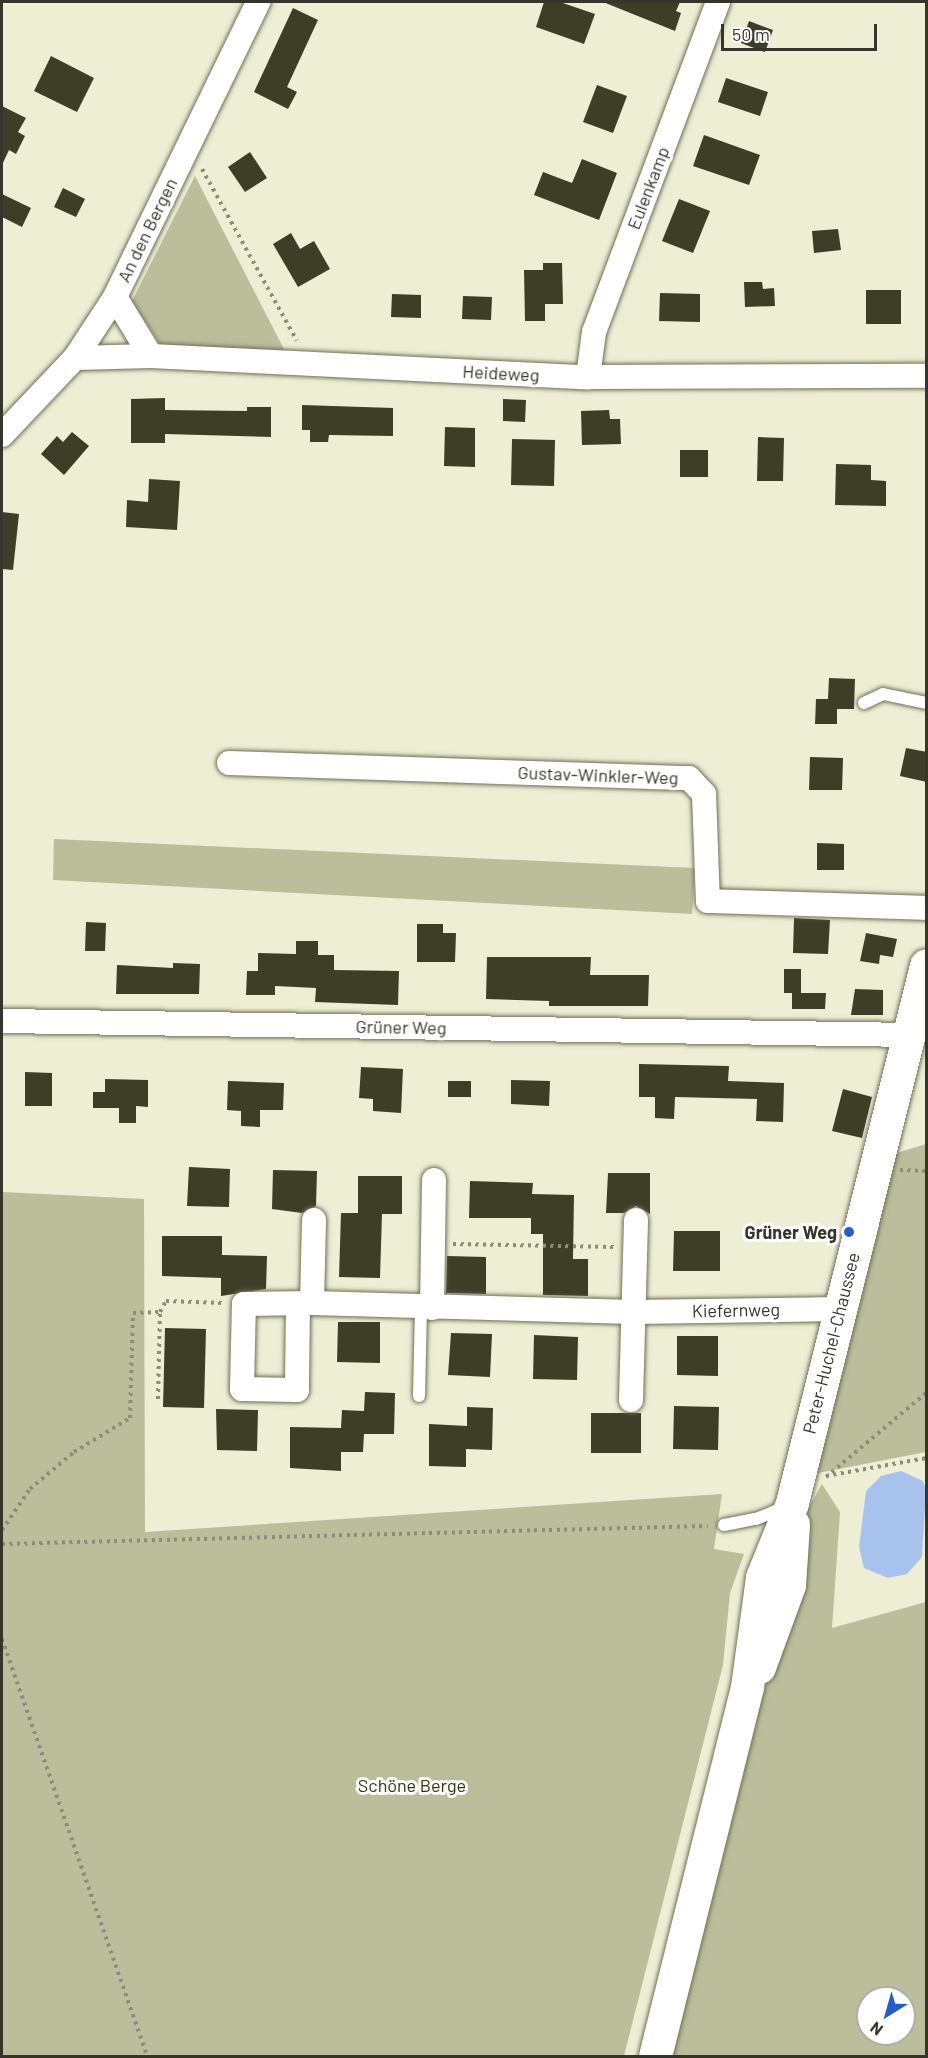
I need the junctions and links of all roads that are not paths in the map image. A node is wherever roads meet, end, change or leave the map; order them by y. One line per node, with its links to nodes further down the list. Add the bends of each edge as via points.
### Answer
1 (258, 2): 3 (street, An den Bergen)
2 (718, 2): 7 (street, Eulenkamp, via 594,332)
3 (115, 297): 4 (street); 5 (street, An den Bergen)
4 (151, 356): 5 (street, Heideweg); 7 (street, Heideweg)
5 (75, 358): 8 (street, An den Bergen)
6 (927, 376): 7 (street, Heideweg)
7 (588, 377)
8 (2, 435)
9 (864, 703): 10 (lane, via 883,694)
10 (927, 703)
11 (229, 763): 12 (street, Gustav-Winkler-Weg, via 689,778 704,794 708,902)
12 (927, 908)
13 (927, 965): 15 (street, Peter-Huchel-Chaussee)
14 (2, 1021): 15 (street, Grüner Weg)
15 (909, 1035): 21 (street, Peter-Huchel-Chaussee)
16 (434, 1180): 20 (street)
17 (314, 1220): 19 (street)
18 (636, 1220): 22 (street)
19 (305, 1304): 19 (street, Kiefernweg, via 297,1390 242,1389 244,1304); 20 (street, Kiefernweg)
20 (426, 1307): 22 (street, Kiefernweg); 23 (lane)
21 (839, 1309): 22 (street, Kiefernweg); 25 (street, Peter-Huchel-Chaussee)
22 (633, 1312): 24 (street)
23 (420, 1396)
24 (631, 1400)
25 (795, 1490): 26 (lane, via 756,1520); 27 (street, Peter-Huchel-Chaussee, via 762,1577 747,1687)
26 (724, 1525)
27 (655, 2056)

